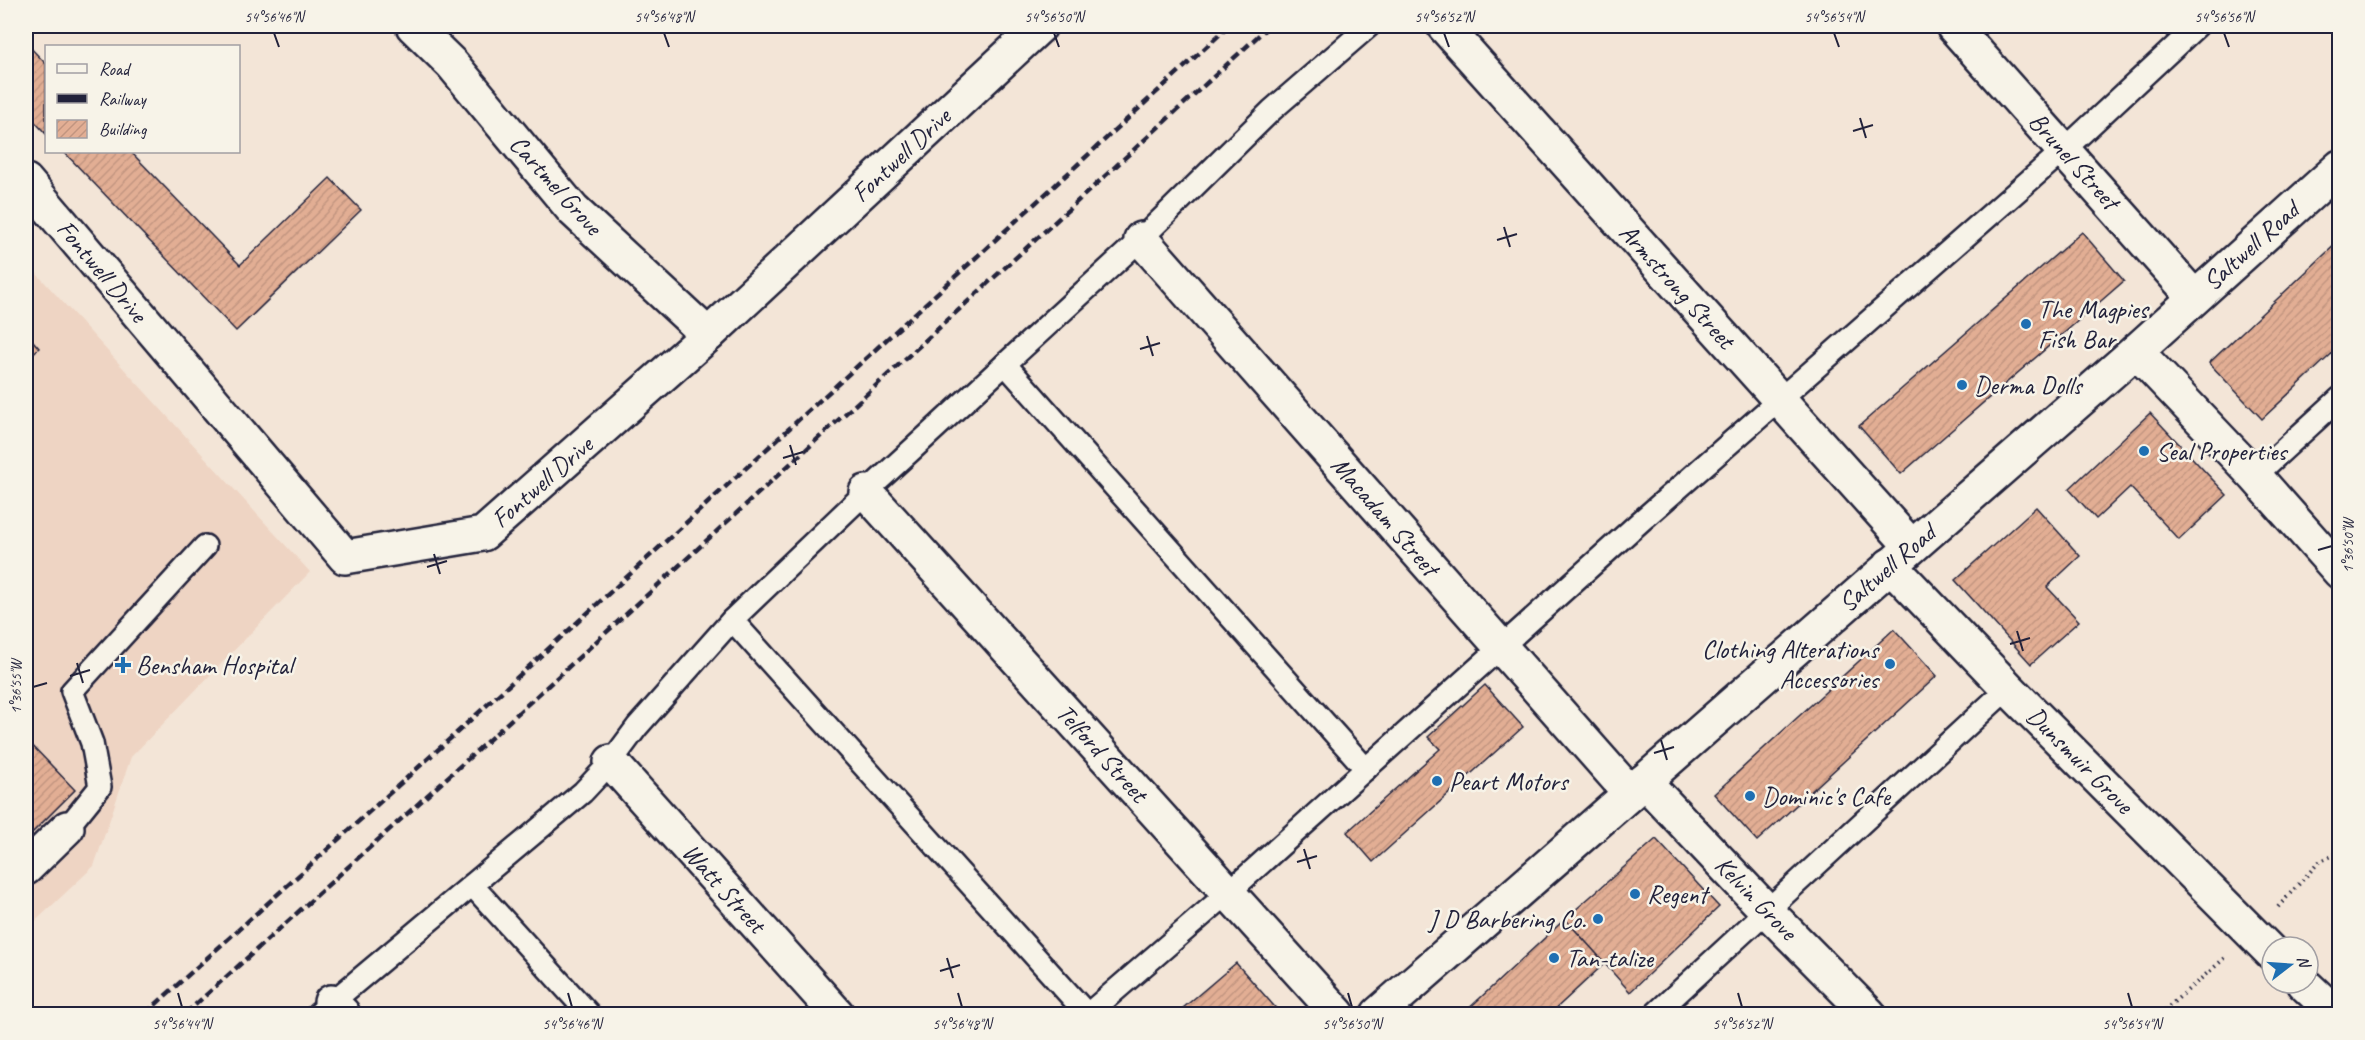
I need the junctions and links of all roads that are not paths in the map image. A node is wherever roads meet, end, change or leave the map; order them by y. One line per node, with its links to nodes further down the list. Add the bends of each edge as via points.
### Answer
1 (413, 26): 12 (street, Cartmel Grove, via 452,64 573,210)
2 (1040, 26): 12 (street, Fontwell Drive)
3 (1369, 26): 10 (lane, via 1272,110)
4 (1444, 26): 16 (street, Armstrong Street)
5 (1953, 26): 7 (street, Brunel Street)
6 (2197, 26): 7 (lane)
7 (2064, 150): 11 (street, Brunel Street); 16 (lane)
8 (2340, 167): 11 (street, Saltwell Road)
9 (26, 181): 12 (street, Fontwell Drive, via 345,557 483,534)
10 (1141, 239): 14 (lane); 23 (street, Macadam Street)
11 (2194, 297): 13 (street, Saltwell Road)
12 (708, 335)
13 (2136, 351): 17 (street); 20 (street, Saltwell Road)
14 (1005, 364): 18 (lane); 26 (lane)
15 (2340, 398): 17 (lane)
16 (1779, 400): 20 (street, Armstrong Street); 23 (lane)
17 (2255, 476): 21 (street)
18 (866, 492): 22 (lane); 31 (street, Telford Street)
19 (205, 546): 28 (lane, via 72,691 92,743 100,787)
20 (1901, 556): 24 (street, Dunsmuir Grove); 27 (street, Saltwell Road)
21 (2340, 572)
22 (732, 621): 25 (lane, via 637,727); 39 (lane)
23 (1501, 648): 26 (lane); 27 (street, Macadam Street)
24 (2008, 688): 32 (lane); 33 (street, Dunsmuir Grove)
25 (611, 762): 30 (lane, via 583,792); 38 (street, Watt Street)
26 (1366, 769): 31 (lane)
27 (1637, 787): 32 (street, Kelvin Grove); 36 (street, Saltwell Road)
28 (68, 828): 29 (street)
29 (26, 868)
30 (472, 885): 35 (lane); 37 (lane)
31 (1228, 893): 39 (lane); 40 (street, Telford Street)
32 (1767, 910): 41 (lane); 42 (street, Kelvin Grove)
33 (2260, 941)
34 (2316, 995): 43 (street)
35 (330, 1010)
36 (1382, 1013)
37 (589, 1014)
38 (837, 1014)
39 (1088, 1014)
40 (1338, 1014)
41 (1655, 1014)
42 (1869, 1014)
43 (2336, 1014)

